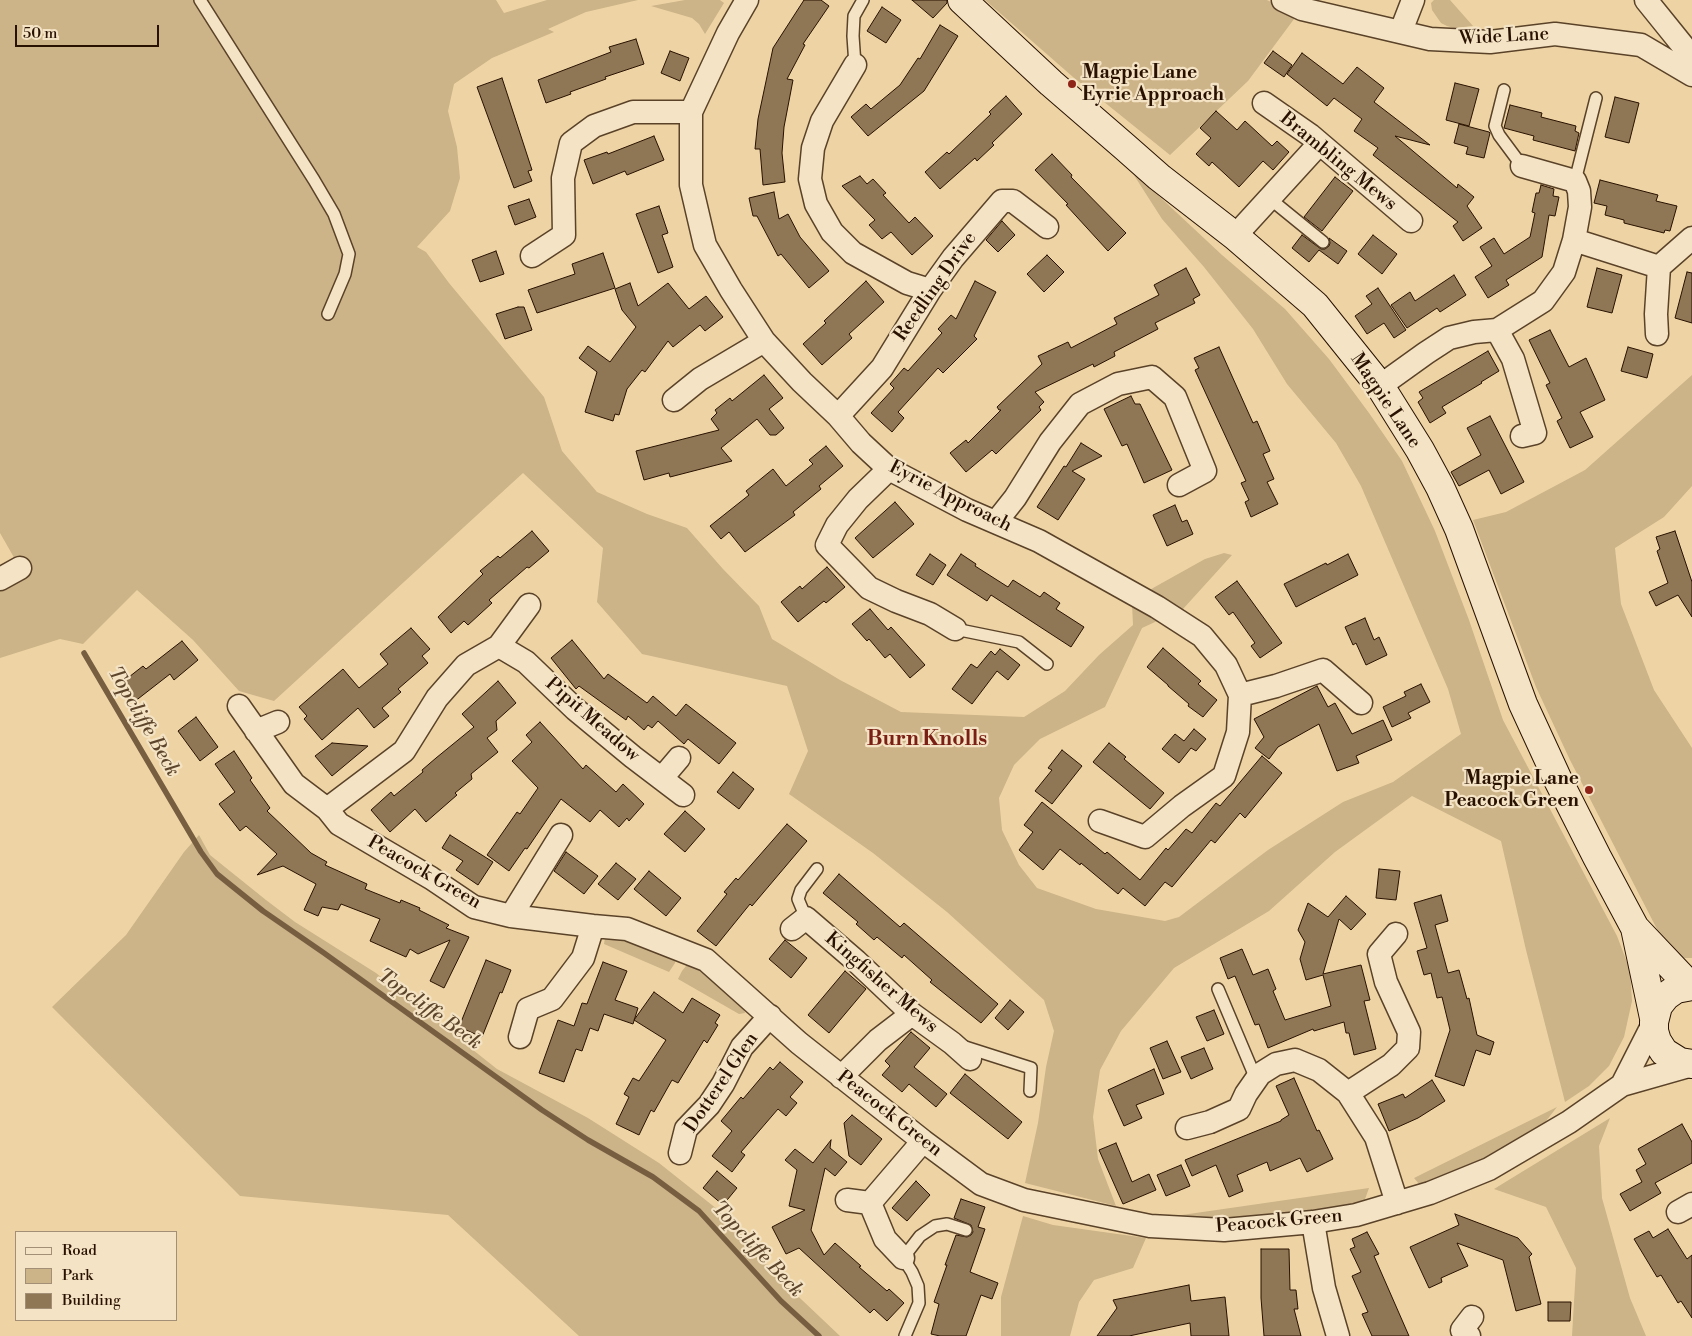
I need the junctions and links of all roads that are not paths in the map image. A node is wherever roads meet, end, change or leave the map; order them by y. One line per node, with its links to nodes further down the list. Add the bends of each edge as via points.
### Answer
1 (200, 0): 29 (lane, via 334,214 349,254 346,274)
2 (747, 0): 15 (street, Eyrie Approach)
3 (863, 0): 10 (lane, via 854,16)
4 (962, 0): 22 (street, Magpie Lane, via 1117,141)
5 (1283, 0): 8 (street, Wide Lane, via 1302,9)
6 (1413, 0): 8 (street)
7 (1646, 0): 9 (street)
8 (1401, 32): 11 (street, Wide Lane, via 1430,39 1490,42 1555,34 1641,45)
9 (1692, 56)
10 (855, 65): 28 (street, via 822,121 813,148 810,179 816,204 832,232 852,253 907,283)
11 (1692, 75)
12 (1504, 90): 17 (lane, via 1495,126 1498,135)
13 (1596, 98): 18 (lane)
14 (1264, 103): 16 (street, Brambling Mews)
15 (691, 112): 26 (street, via 633,112 566,138 562,178 564,235); 32 (street, Eyrie Approach, via 691,185 705,245)
16 (1320, 144): 19 (street); 20 (street, Brambling Mews)
17 (1522, 166): 18 (street)
18 (1575, 180): 24 (street, via 1580,206)
19 (1269, 198): 22 (street); 25 (lane)
20 (1410, 221)
21 (1048, 227): 28 (street, Reedling Drive, via 1013,202 1002,201)
22 (1235, 236): 33 (street, Magpie Lane, via 1315,306)
23 (1692, 238): 27 (street)
24 (1574, 240): 27 (street); 30 (street, via 1564,272 1543,301)
25 (1323, 242)
26 (532, 256)
27 (1659, 267): 31 (street)
28 (930, 290): 35 (street, Reedling Drive, via 882,368)
29 (328, 314)
30 (1497, 330): 33 (street, via 1450,338); 36 (street, via 1513,359 1535,433)
31 (1657, 334)
32 (764, 341): 34 (street, via 700,379); 35 (street, Eyrie Approach)
33 (1380, 386): 61 (street, Magpie Lane, via 1440,487 1459,529 1523,704 1558,780)
34 (674, 400)
35 (838, 416): 37 (street, Eyrie Approach)
36 (1522, 436)
37 (889, 469): 39 (street, Eyrie Approach); 43 (street, via 858,499 820,548 869,588 930,614)
38 (1179, 485): 39 (street, via 1205,471 1175,397 1152,377 1118,384 1080,404)
39 (996, 522): 46 (street, Eyrie Approach, via 1039,541 1133,592 1202,636 1226,665)
40 (20, 568): 41 (street)
41 (0, 580)
42 (529, 605): 44 (street)
43 (955, 629): 45 (lane, via 1019,642)
44 (500, 646): 52 (street, Pipit Meadow, via 526,662 575,709); 54 (street, via 466,665 436,698 404,751)
45 (1047, 664)
46 (1240, 695): 47 (street, via 1276,686 1322,665); 55 (street, Eyrie Approach, via 1238,732 1224,776 1145,837)
47 (1361, 704)
48 (239, 706): 50 (street, Peacock Green)
49 (278, 722): 50 (street)
50 (256, 731): 54 (street, Peacock Green, via 294,784)
51 (679, 758): 52 (street)
52 (662, 778): 53 (street, Pipit Meadow)
53 (683, 794)
54 (327, 809): 58 (street, Peacock Green, via 339,824 474,907)
55 (1100, 821)
56 (561, 835): 58 (street)
57 (817, 869): 59 (lane, via 798,899)
58 (511, 916): 60 (street, Peacock Green)
59 (799, 923): 65 (street, Kingfisher Mews, via 856,961)
60 (594, 926): 66 (street, Peacock Green, via 627,929 706,960); 68 (street, via 583,958 552,999 528,1009)
61 (1635, 928): 63 (street, Magpie Lane); 67 (street, Magpie Lane)
62 (1396, 934): 76 (street, via 1379,954 1386,982 1409,1032 1408,1048 1391,1066)
63 (1691, 986): 67 (street, via 1676,989 1666,996 1658,1006)
64 (1218, 989): 73 (lane)
65 (912, 1014): 69 (street, Kingfisher Mews); 72 (street, via 878,1040)
66 (770, 1016): 72 (street, Peacock Green); 79 (street, Dotterel Glen, via 742,1047 709,1105 686,1129)
67 (1654, 1020): 71 (street, Magpie Lane, via 1657,1041 1664,1052 1680,1062); 74 (street, Peacock Green)
68 (520, 1037)
69 (952, 1043): 70 (street, Kingfisher Mews); 75 (lane, via 1031,1068)
70 (970, 1059)
71 (1692, 1064): 74 (street, Peacock Green)
72 (841, 1078): 78 (street, Peacock Green)
73 (1256, 1079): 76 (street, via 1276,1064 1295,1060 1319,1070); 77 (street, via 1239,1109)
74 (1622, 1086): 82 (street, Peacock Green, via 1569,1122 1489,1168)
75 (1030, 1091)
76 (1348, 1093): 82 (street, via 1376,1136)
77 (1187, 1128)
78 (923, 1141): 81 (street); 83 (street, Peacock Green, via 981,1184 1024,1200 1066,1210 1150,1226 1196,1229 1224,1230)
79 (680, 1153)
80 (847, 1200): 81 (street)
81 (870, 1203): 85 (street, via 885,1239)
82 (1397, 1203): 83 (street, Peacock Green, via 1356,1215)
83 (1313, 1222): 87 (street, via 1324,1288)
84 (966, 1230): 85 (lane, via 947,1224 935,1226 920,1236)
85 (903, 1258): 86 (lane, via 918,1286 919,1303)
86 (905, 1336)
87 (1338, 1336)

